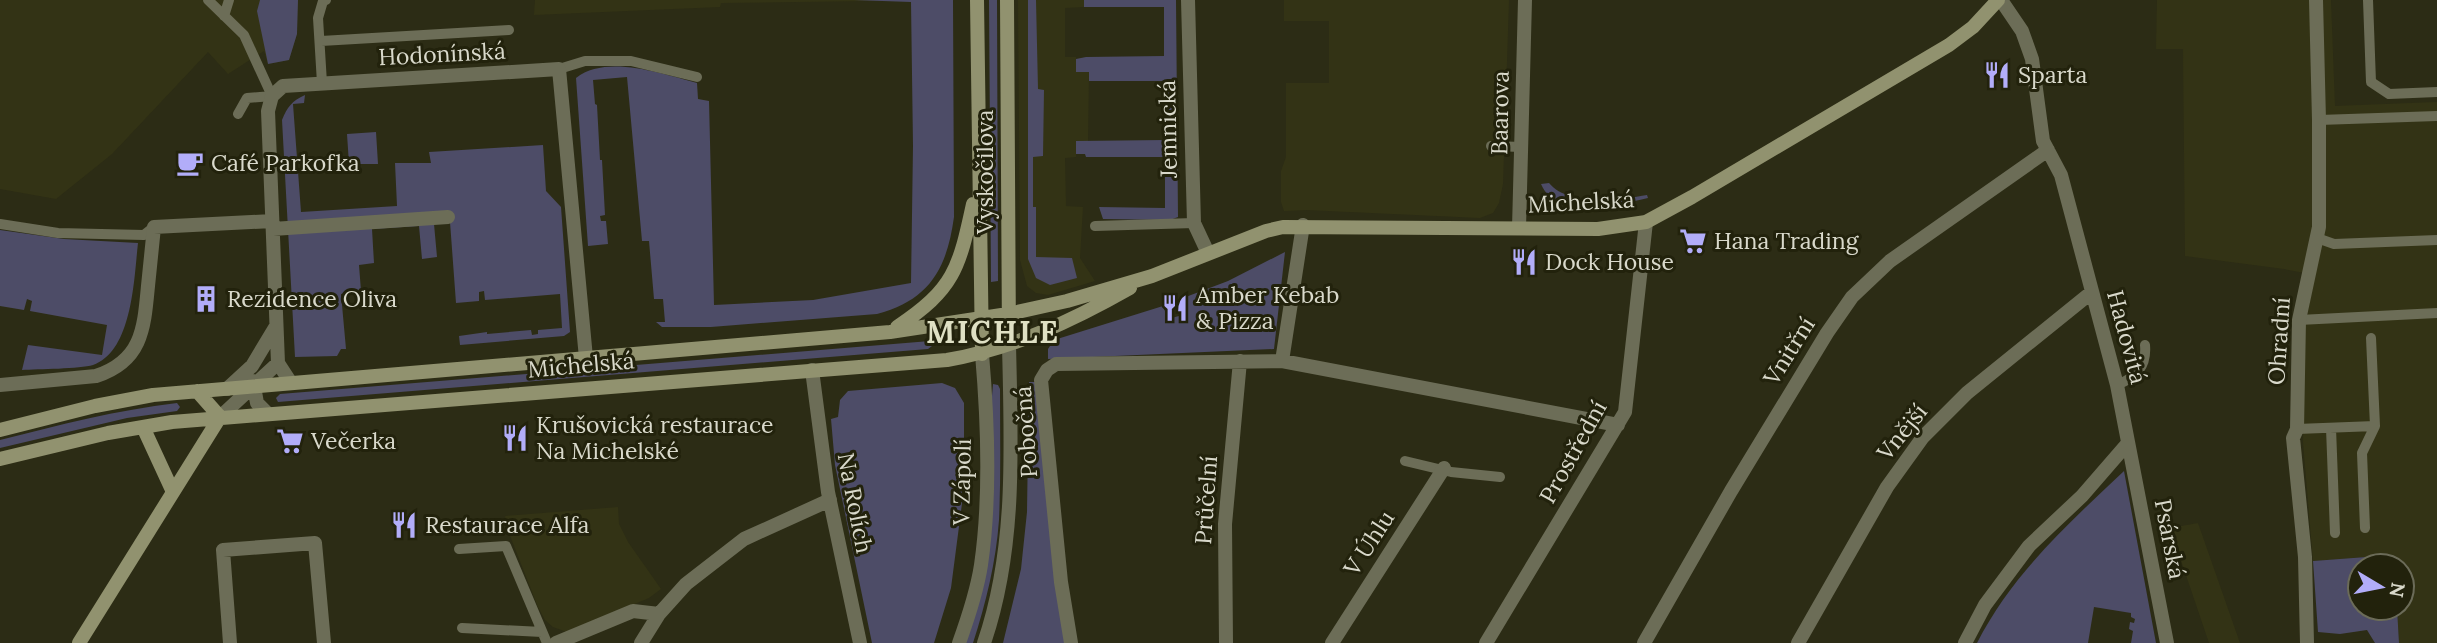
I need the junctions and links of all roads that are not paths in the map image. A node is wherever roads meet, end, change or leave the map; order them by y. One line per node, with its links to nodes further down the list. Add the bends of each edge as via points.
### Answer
1 (208, 0): 11 (lane)
2 (229, 0): 11 (lane)
3 (326, 0): 13 (lane, via 318,18)
4 (977, 0): 25 (main road, Vyskočilova)
5 (1007, 0): 41 (main road, Vyskočilova)
6 (1188, 0): 28 (street, Jemnická)
7 (1525, 0): 23 (street, Baarova)
8 (2000, 0): 24 (street, Hadovitá, via 2022,31 2032,59); 27 (main road, Michelská, via 1949,45)
9 (2316, 0): 21 (street, Ohradní)
10 (2368, 0): 17 (lane, via 2371,82 2389,94)
11 (224, 16): 18 (lane, via 244,35)
12 (509, 30): 13 (lane)
13 (321, 41): 16 (lane)
14 (559, 69): 15 (lane, via 585,61 631,61); 16 (street, Hodonínská); 50 (street)
15 (697, 77)
16 (322, 83): 18 (street, Hodonínská, via 284,86)
17 (2437, 92)
18 (272, 96): 19 (lane, via 247,98); 30 (street, via 268,111)
19 (238, 114)
20 (2437, 116): 21 (lane)
21 (2319, 120): 35 (street, Ohradní)
22 (1491, 146): 23 (lane)
23 (1521, 147): 34 (street, Baarova)
24 (2048, 150): 39 (street, Hadovitá, via 2062,175); 96 (street, Vnitřní, via 1890,261 1852,297 1758,446)
25 (979, 179): 42 (main road, Vyskočilova); 45 (main road, Vyskočilova, via 958,265 940,294)
26 (448, 216): 30 (street)
27 (1646, 222): 34 (main road, Michelská, via 1598,229); 64 (street, Prostřední, via 1625,412)
28 (1194, 223): 32 (lane); 37 (street, Jemnická)
29 (0, 224): 33 (lane, via 58,233 144,235)
30 (272, 225): 33 (street); 44 (street)
31 (1303, 225): 34 (main road, Michelská); 37 (main road, Michelská, via 1266,231); 52 (street)
32 (1096, 226)
33 (154, 227): 57 (street, via 143,330 123,363 96,376)
34 (1519, 228)
35 (2317, 238): 36 (lane, via 2334,244); 43 (street, Ohradní)
36 (2437, 240)
37 (1209, 253): 38 (main road, Michelská)
38 (1152, 276): 41 (main road, Michelská); 47 (main road, Michelská, via 1059,325)
39 (2092, 292): 58 (street, Hadovitá); 97 (street, Vnější, via 1967,393 1923,437 1887,487)
40 (2437, 313): 43 (lane)
41 (1008, 314): 42 (main road, Michelská); 47 (main road, Vyskočilova)
42 (980, 318): 45 (main road, Michelská); 49 (main road, V Zápolí)
43 (2299, 320): 68 (street, Ohradní)
44 (277, 325): 53 (street); 54 (street)
45 (890, 332): 50 (main road, Michelská)
46 (2371, 338): 65 (lane)
47 (1009, 344): 49 (main road, Michelská); 91 (street, V Zápolí, via 1007,531 1000,583)
48 (2146, 345): 58 (lane, via 2142,368)
49 (982, 354): 55 (main road, Michelská); 90 (street, V Zápolí, via 985,527 980,567)
50 (586, 358): 56 (main road, Michelská)
51 (1240, 361): 52 (street, Pobočná); 92 (street, Pobočná, via 1056,364 1041,380); 93 (street, Průčelní, via 1225,524)
52 (1282, 361): 64 (street, Pobočná)
53 (278, 363): 56 (street); 59 (street)
54 (253, 366): 59 (street); 60 (street)
55 (812, 370): 62 (main road, Michelská); 76 (street, Na Rolích)
56 (291, 383): 59 (main road, Michelská)
57 (0, 385)
58 (2117, 385): 70 (street, Hadovitá)
59 (254, 386): 60 (main road, Michelská); 62 (street, via 257,403); 63 (street)
60 (227, 389): 61 (main road, Michelská)
61 (197, 391): 63 (main road); 69 (main road, Michelská, via 125,399)
62 (267, 413): 63 (main road, Michelská)
63 (220, 417): 66 (main road, Michelská); 75 (main road)
64 (1618, 425): 95 (street, Prostřední)
65 (2375, 426): 67 (lane); 77 (lane, via 2362,453)
66 (143, 427): 71 (main road, Michelská); 75 (main road)
67 (2331, 428): 68 (lane); 78 (lane)
68 (2297, 429): 100 (street, Ohradní, via 2293,438 2305,557)
69 (0, 430)
70 (2129, 443): 98 (street, via 2029,546 1985,605); 99 (street, Psárská)
71 (0, 459)
72 (1405, 461): 73 (lane)
73 (1444, 468): 74 (lane); 94 (street, V Úhlu)
74 (1500, 477)
75 (173, 492): 83 (main road)
76 (830, 500): 80 (street, via 744,539 686,583); 89 (street, Na Rolích)
77 (2365, 527)
78 (2334, 533)
79 (459, 549): 82 (lane, via 506,546)
80 (659, 614): 87 (street, via 633,611); 88 (street)
81 (462, 628): 82 (lane)
82 (542, 632): 86 (lane)
83 (79, 643)
84 (230, 643): 85 (street, via 223,550 315,542)
85 (324, 643)
86 (547, 643)
87 (556, 643)
88 (641, 643)
89 (860, 643)
90 (959, 643)
91 (984, 643)
92 (1071, 643)
93 (1226, 643)
94 (1332, 643)
95 (1486, 643)
96 (1644, 643)
97 (1798, 643)
98 (1965, 643)
99 (2167, 643)
100 (2307, 643)

